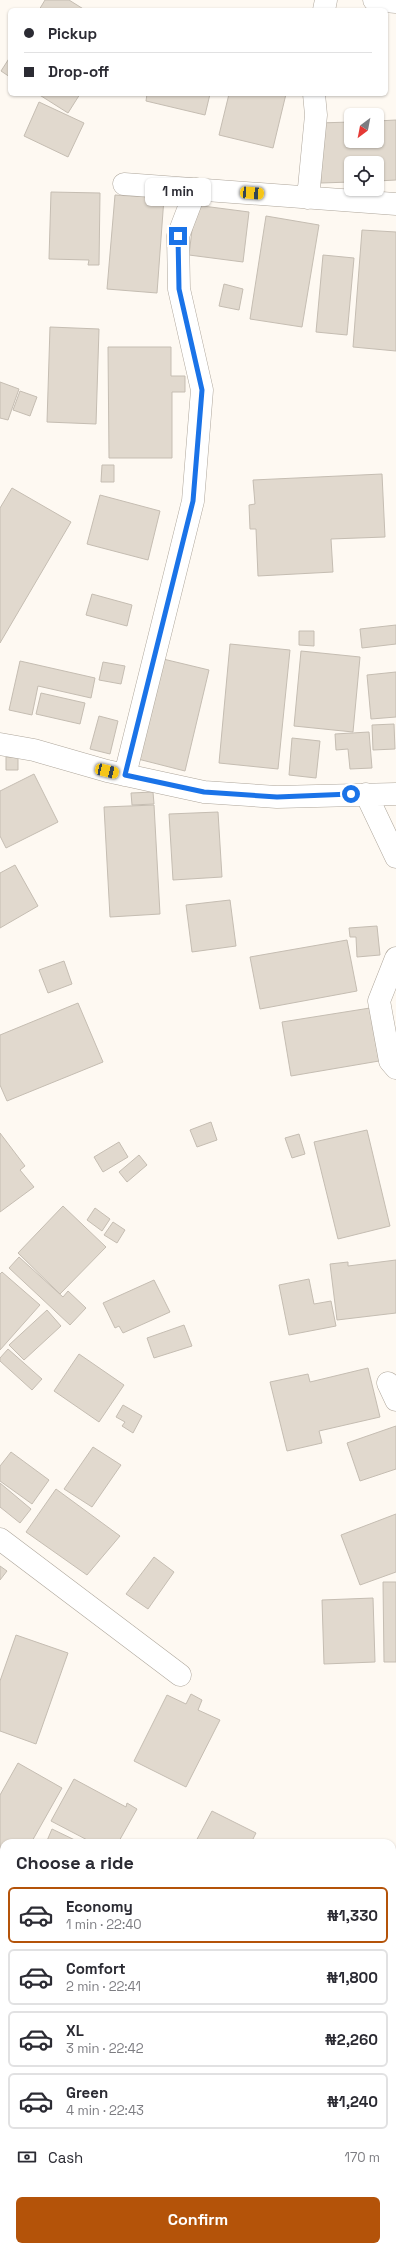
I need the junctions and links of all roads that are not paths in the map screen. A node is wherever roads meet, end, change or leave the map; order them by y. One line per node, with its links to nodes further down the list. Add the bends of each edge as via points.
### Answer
1 (374, 0): 2 (street)
2 (396, 2)
3 (314, 96): 6 (street, via 316,115)
4 (124, 184): 5 (street)
5 (196, 189): 6 (street); 9 (street, via 178,236 179,289 202,390 193,501)
6 (308, 198): 7 (street)
7 (396, 204)
8 (0, 744): 9 (street, via 34,750)
9 (125, 775): 10 (street, via 204,792 277,797)
10 (366, 794): 11 (street); 12 (street)
11 (396, 794)
12 (396, 856)
13 (396, 958): 14 (street, via 379,1001 390,1061)
14 (396, 1068)
15 (0, 1539): 16 (street)
16 (180, 1675)

